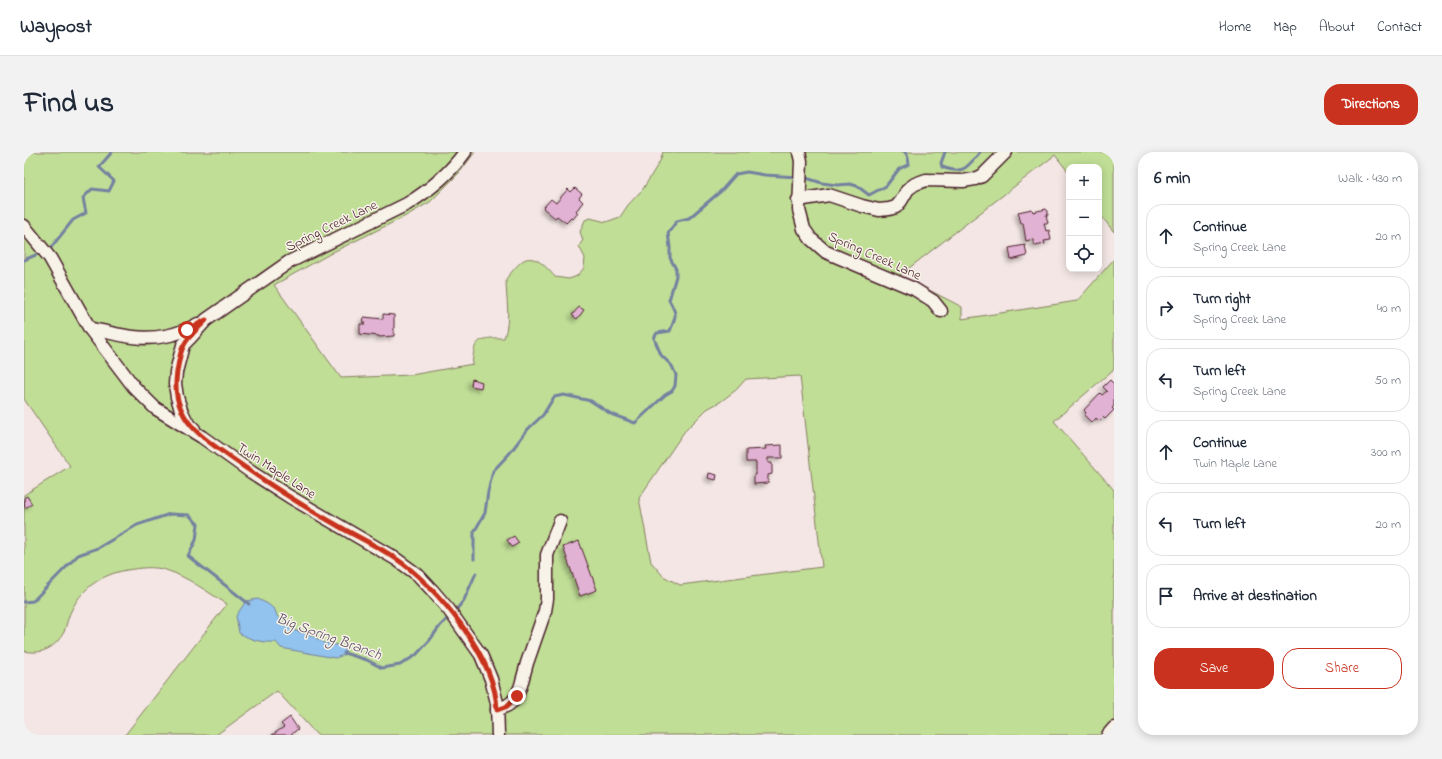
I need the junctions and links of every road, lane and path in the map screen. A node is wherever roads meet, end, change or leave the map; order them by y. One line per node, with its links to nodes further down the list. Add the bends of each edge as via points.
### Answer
1 (464, 152): 7 (street, Spring Creek Lane, via 447,174 421,196 289,262)
2 (1006, 152): 4 (street, via 976,179 920,182 908,189 896,207 889,209 879,210 829,195)
3 (800, 156): 4 (street, Spring Creek Lane)
4 (799, 194): 6 (street, Spring Creek Lane, via 798,210 803,226 817,246 914,289 933,301)
5 (24, 226): 8 (street, Twin Maple Lane, via 50,258)
6 (941, 311)
7 (206, 320): 8 (street, Spring Creek Lane, via 187,330 164,337 133,337); 9 (street, Spring Creek Lane, via 183,345 175,384 181,410 192,427)
8 (90, 329): 9 (street, Twin Maple Lane, via 134,387 155,408)
9 (202, 436): 11 (street, Twin Maple Lane, via 251,472 418,575 449,610 481,655 491,679)
10 (560, 521): 11 (street, via 547,555 547,599 522,686 508,706)
11 (497, 710): 13 (street, Twin Maple Lane)
12 (1114, 728): 14 (street)
13 (498, 735)
14 (1108, 735)

